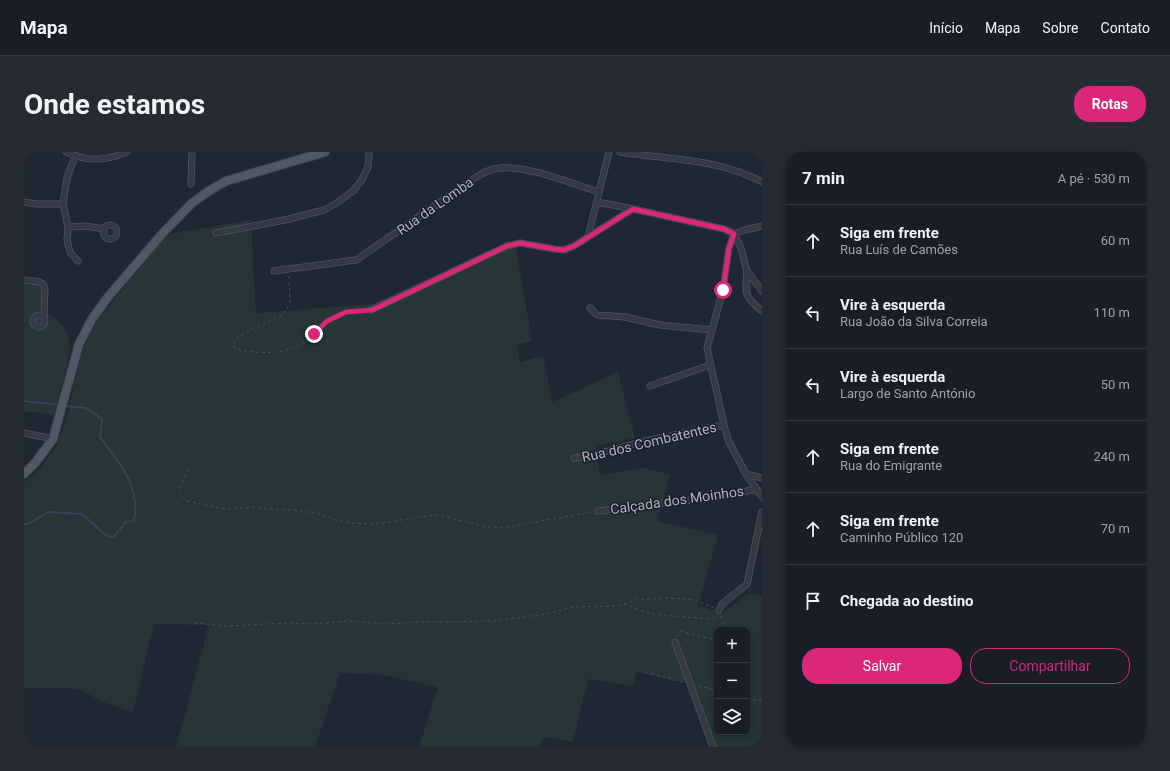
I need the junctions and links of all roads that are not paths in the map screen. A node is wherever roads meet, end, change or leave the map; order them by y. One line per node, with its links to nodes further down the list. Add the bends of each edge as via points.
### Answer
1 (66, 152): 8 (street)
2 (127, 152): 8 (street, via 114,158 94,159)
3 (192, 152): 10 (street)
4 (324, 152): 36 (main road, via 226,181 192,203 162,234 92,319 79,344)
5 (369, 152): 19 (street, via 368,167 362,180 353,191 324,210)
6 (609, 152): 11 (street)
7 (620, 152): 9 (street, via 706,162 733,169)
8 (76, 156): 14 (street, via 67,178)
9 (762, 182)
10 (191, 184)
11 (599, 192): 13 (street); 24 (street, Rua da Lomba, via 526,170 494,169 481,174 356,260)
12 (24, 202): 14 (street)
13 (597, 202): 15 (street); 21 (street)
14 (63, 204): 17 (street)
15 (633, 209): 20 (street, via 724,229); 21 (street)
16 (762, 226): 20 (street)
17 (68, 227): 18 (street); 22 (street, via 67,240 70,252)
18 (104, 229)
19 (216, 233)
20 (734, 234): 23 (street); 31 (street)
21 (588, 237): 28 (street, via 564,250 520,243 507,246)
22 (78, 261)
23 (747, 271): 26 (street); 29 (street, via 745,288 749,300)
24 (274, 272)
25 (24, 280): 30 (street, via 43,284)
26 (762, 290)
27 (590, 308): 31 (street, via 597,315)
28 (372, 310)
29 (762, 311)
30 (44, 317)
31 (712, 330): 32 (street, via 706,348)
32 (710, 365): 33 (street); 34 (street)
33 (650, 386)
34 (724, 425): 37 (street, Rua dos Combatentes); 39 (street, via 729,442)
35 (24, 433): 36 (street)
36 (53, 439): 38 (main road)
37 (574, 458)
38 (24, 474)
39 (746, 474): 40 (street); 41 (street)
40 (762, 478)
41 (756, 489): 42 (street); 43 (street, Calçada dos Moinhos, via 725,496)
42 (762, 497)
43 (598, 511)
44 (762, 512): 45 (street, via 747,584 722,604)
45 (719, 610)
46 (675, 642): 47 (street)
47 (713, 747)

